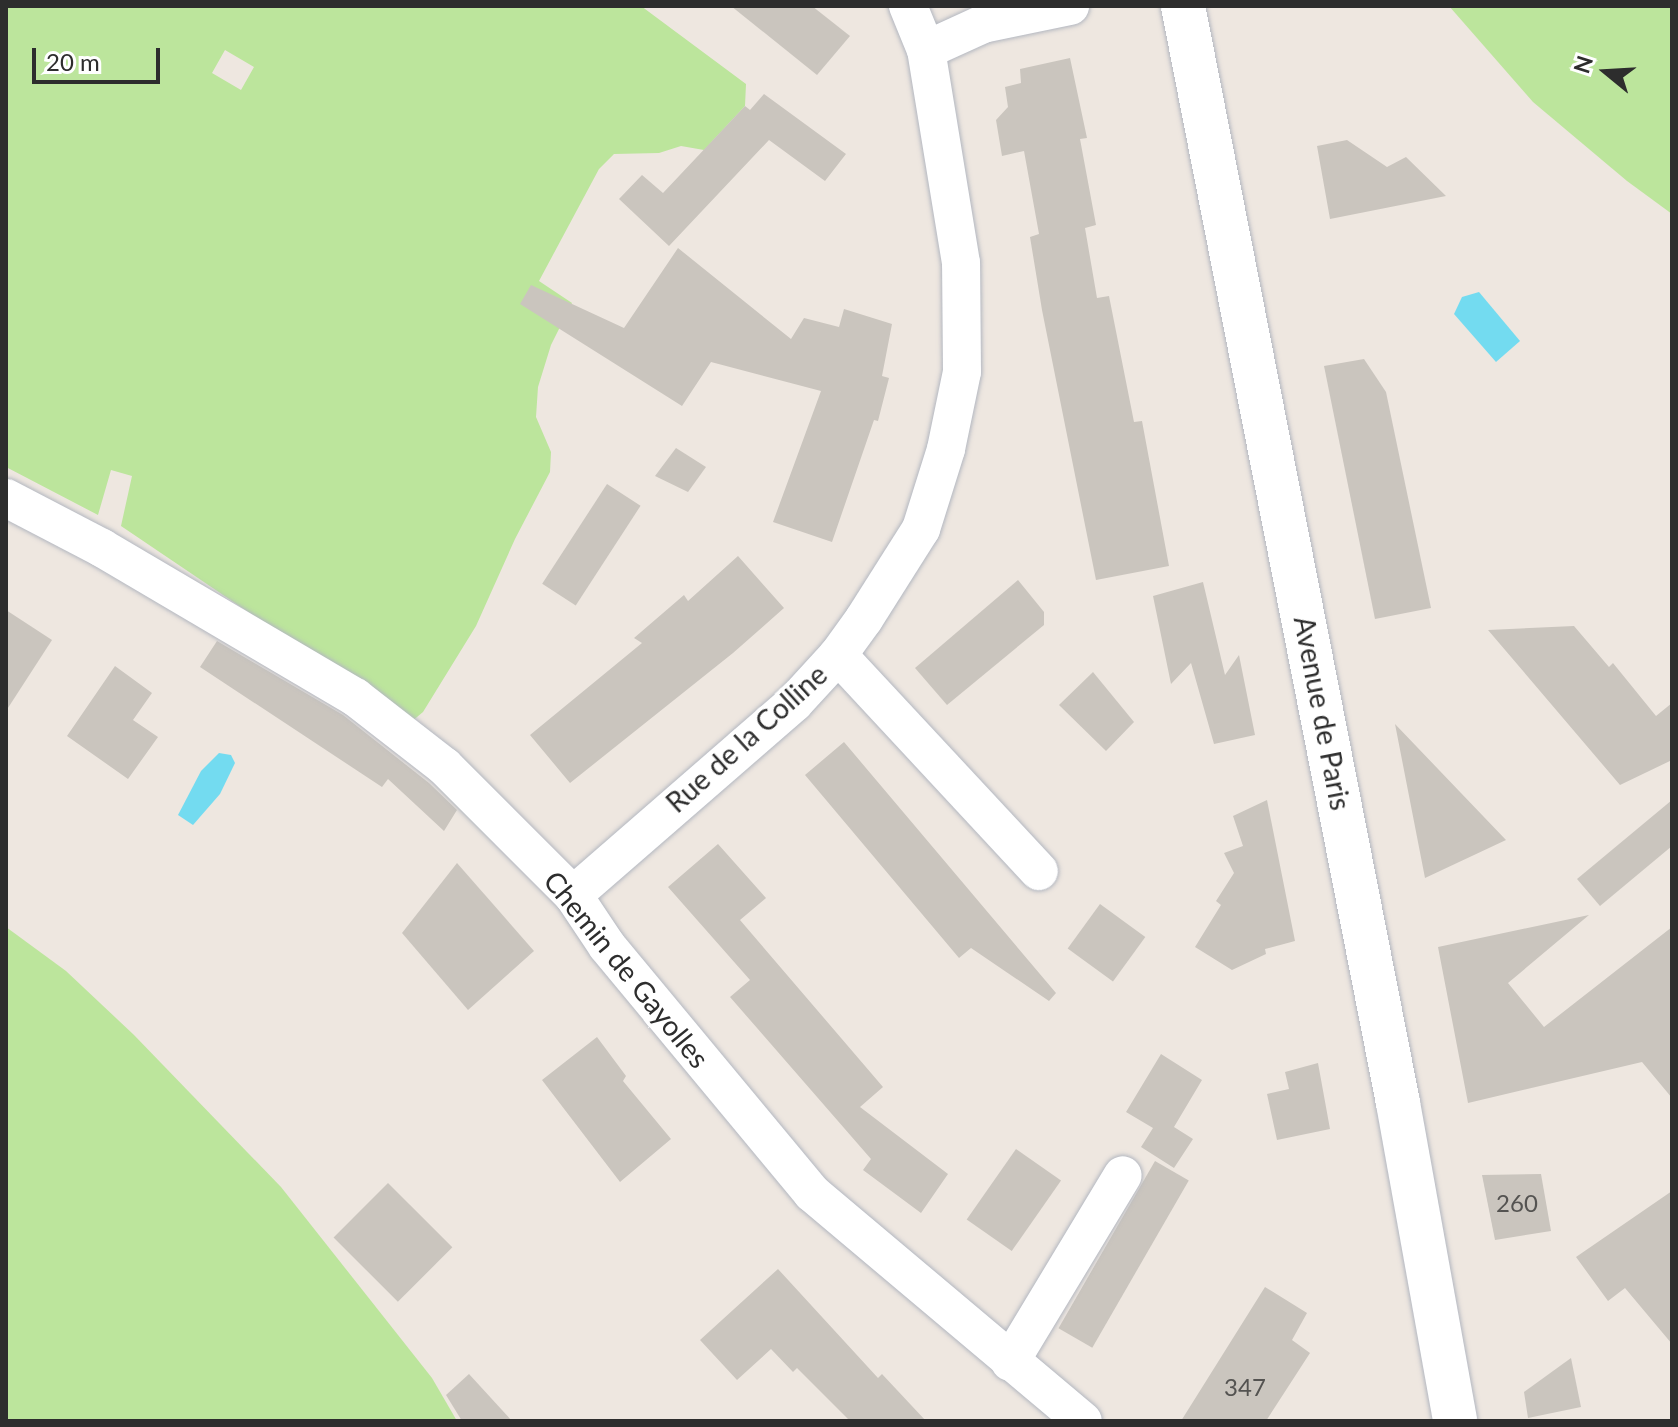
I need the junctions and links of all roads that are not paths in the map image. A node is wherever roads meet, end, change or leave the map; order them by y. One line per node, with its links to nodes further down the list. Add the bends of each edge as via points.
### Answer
1 (908, 6): 5 (street, Rue de la Colline)
2 (1070, 6): 4 (street)
3 (1183, 6): 13 (main road, Avenue de Paris)
4 (993, 15): 5 (street)
5 (926, 50): 7 (street, Rue de la Colline, via 961,263 962,372 921,529)
6 (6, 498): 9 (street, Chemin de Gayolles, via 102,548 355,697 444,766)
7 (838, 655): 8 (street); 9 (street, Rue de la Colline, via 794,703)
8 (1039, 871)
9 (573, 895): 11 (street, Chemin de Gayolles, via 607,946 812,1193)
10 (1123, 1175): 11 (street)
11 (1010, 1362): 12 (street, Chemin de Gayolles)
12 (1083, 1421)
13 (1455, 1421)

